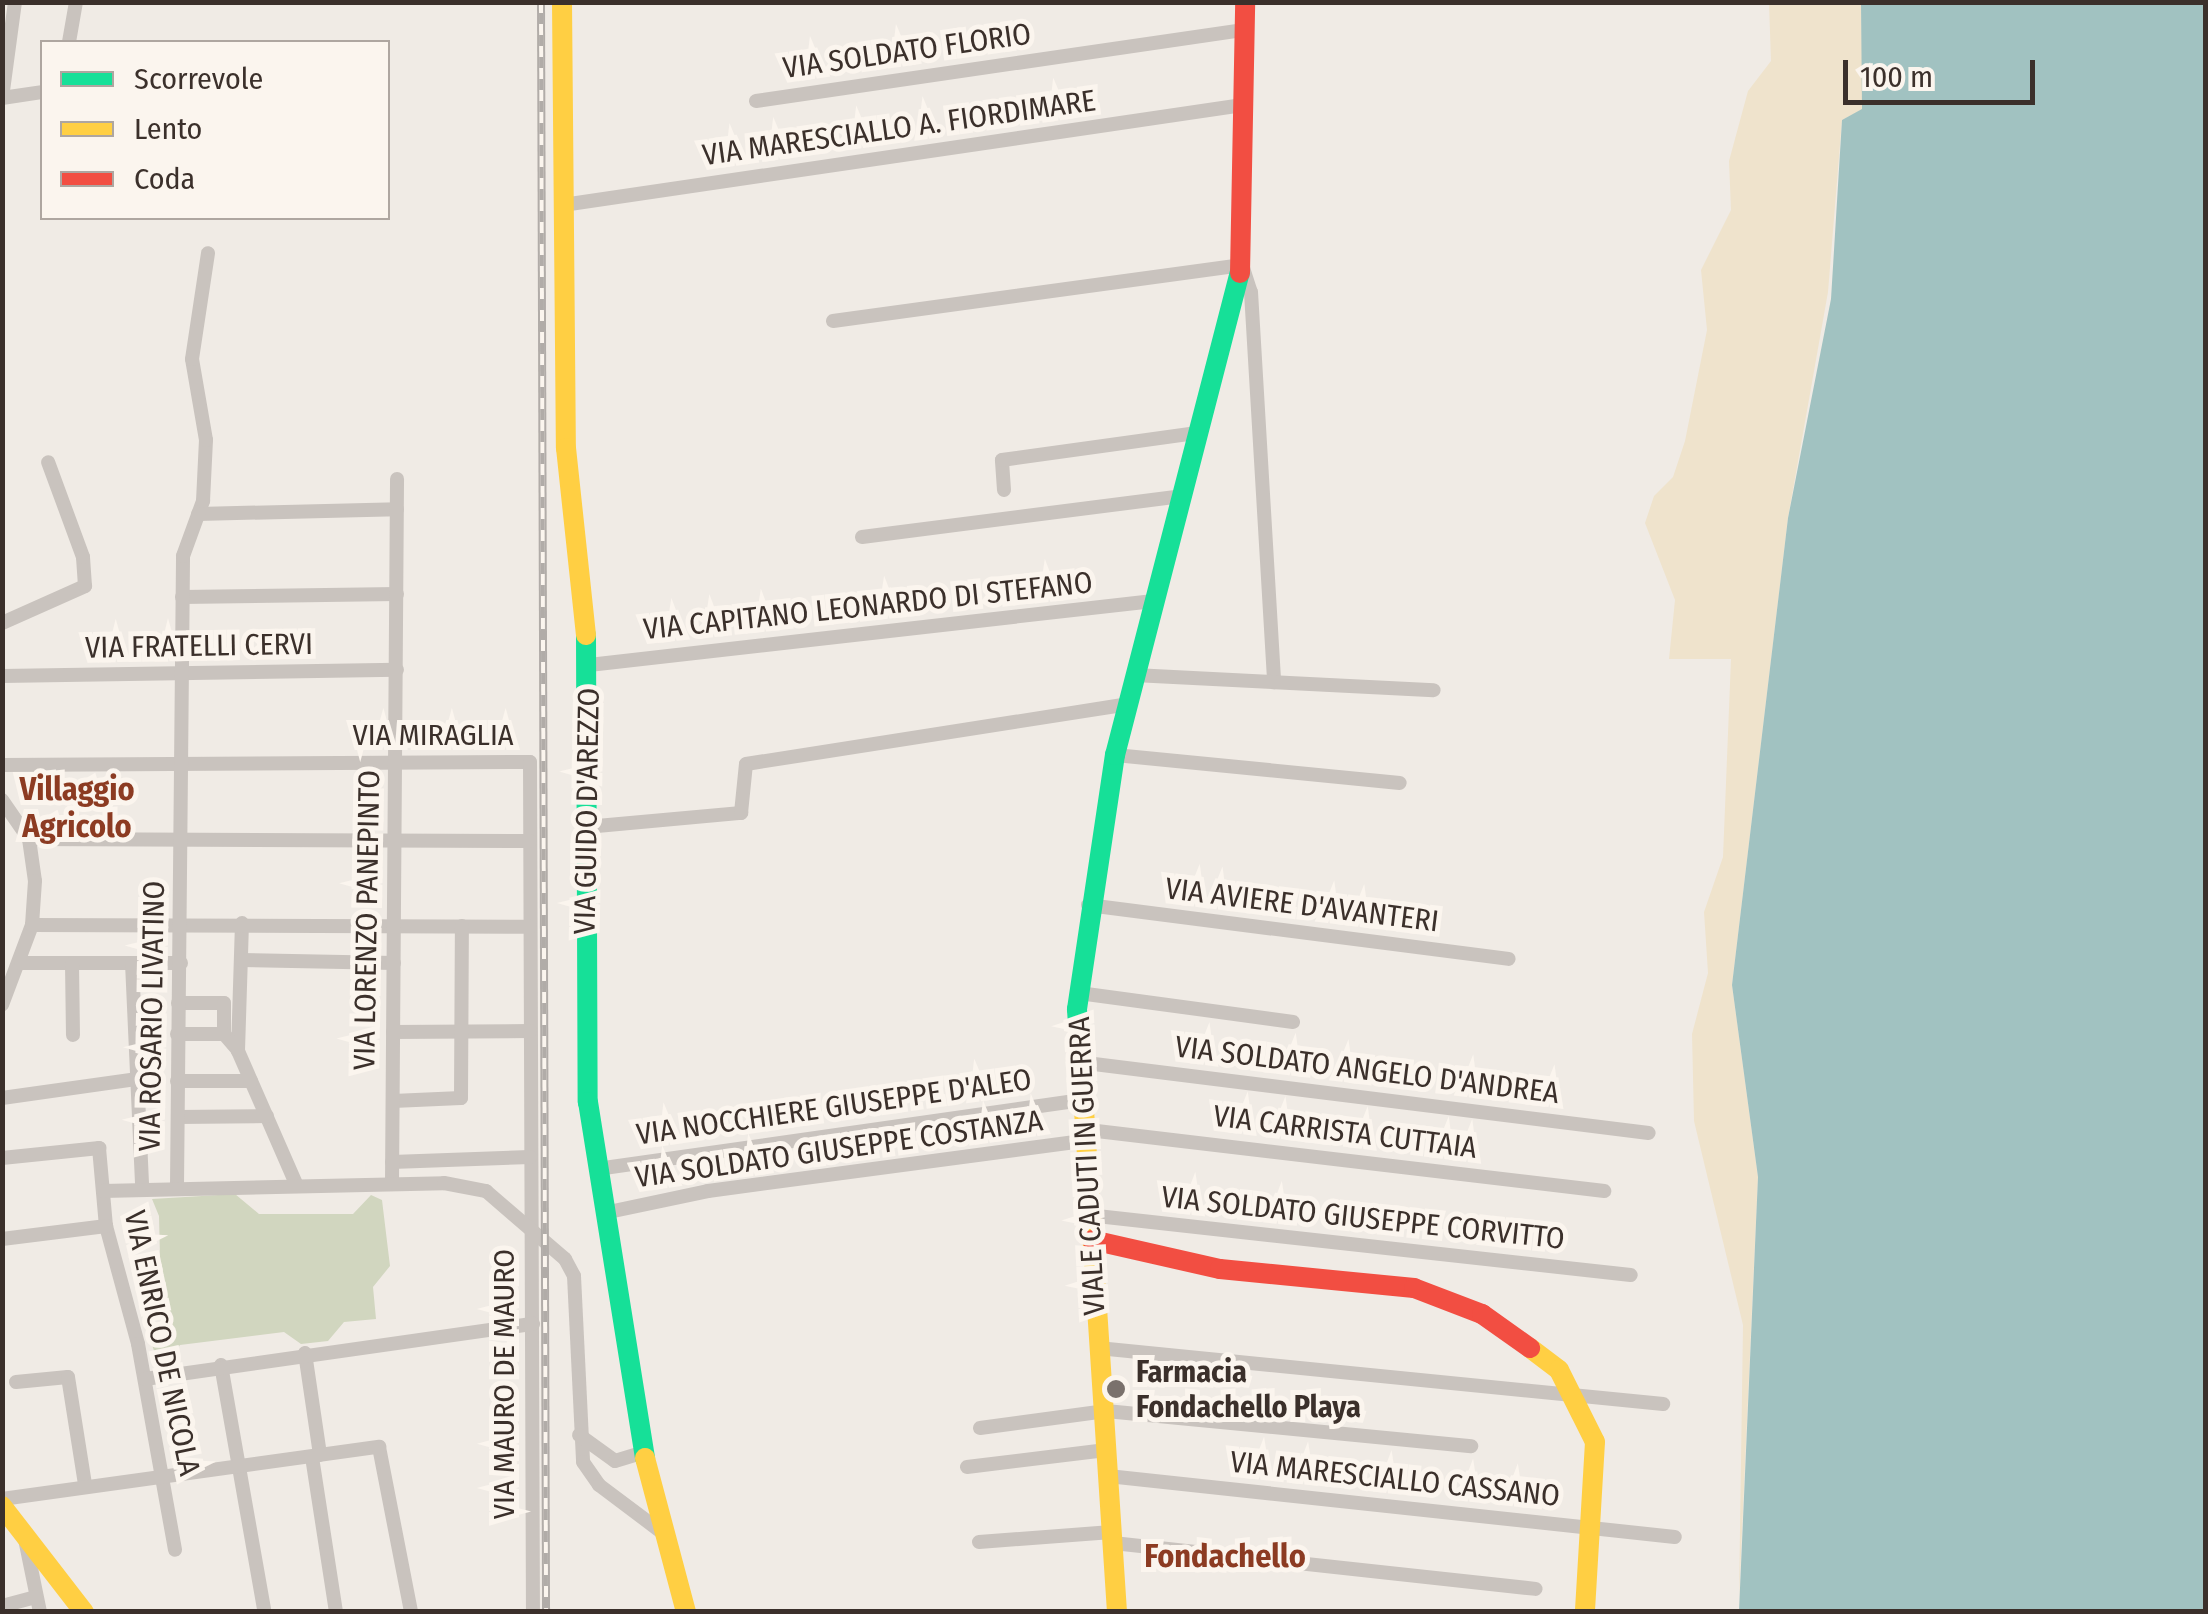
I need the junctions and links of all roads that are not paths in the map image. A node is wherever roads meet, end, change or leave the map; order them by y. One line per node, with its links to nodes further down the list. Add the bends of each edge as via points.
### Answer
1 (15, 2): 8 (street)
2 (76, 2): 6 (street)
3 (562, 2): 11 (street, VIA GUIDO D'AREZZO)
4 (1245, 2): 5 (street, VIALE CADUTI IN GUERRA)
5 (1244, 30): 9 (street, VIA SOLDATO FLORIO); 10 (street, VIALE CADUTI IN GUERRA)
6 (70, 40)
7 (40, 92): 8 (street)
8 (2, 98)
9 (756, 101)
10 (1242, 105): 11 (street, VIA MARESCIALLO A. FIORDIMARE); 13 (street, VIALE CADUTI IN GUERRA)
11 (563, 205): 27 (street, VIA GUIDO D'AREZZO, via 566,448)
12 (208, 254): 21 (street, VIA ROSARIO LIVATINO, via 192,359 206,440)
13 (1242, 265): 14 (street); 15 (street, VIALE CADUTI IN GUERRA); 32 (street, via 1251,292)
14 (833, 321)
15 (1198, 433): 18 (street, via 1002,460); 19 (street, VIALE CADUTI IN GUERRA)
16 (48, 462): 26 (street, via 84,556 85,586)
17 (397, 478): 20 (street, VIA LORENZO PANEPINTO)
18 (1004, 490)
19 (1181, 496): 22 (street); 25 (street, VIALE CADUTI IN GUERRA)
20 (397, 510): 21 (street); 23 (street, VIA LORENZO PANEPINTO)
21 (198, 514): 24 (street, VIA ROSARIO LIVATINO, via 183,556)
22 (862, 537)
23 (397, 594): 24 (street); 28 (street, VIA LORENZO PANEPINTO)
24 (182, 597): 29 (street, VIA ROSARIO LIVATINO)
25 (1153, 601): 27 (street, VIA CAPITANO LEONARDO DI STEFANO); 31 (street, VIALE CADUTI IN GUERRA)
26 (2, 623)
27 (589, 665): 41 (street, VIA GUIDO D'AREZZO)
28 (397, 670): 29 (street, VIA FRATELLI CERVI); 36 (street, VIA LORENZO PANEPINTO)
29 (182, 673): 30 (street, VIA FRATELLI CERVI); 37 (street, VIA ROSARIO LIVATINO)
30 (2, 676)
31 (1134, 676): 32 (street); 34 (street, VIALE CADUTI IN GUERRA)
32 (1274, 682): 33 (street)
33 (1434, 690)
34 (1128, 704): 35 (street, VIALE CADUTI IN GUERRA); 41 (street, via 746,764 741,813)
35 (1115, 755): 39 (street); 46 (street, VIALE CADUTI IN GUERRA)
36 (396, 763): 37 (street, VIA MIRAGLIA); 43 (street, VIA LORENZO PANEPINTO); 44 (street, VIA MIRAGLIA, via 530,762)
37 (182, 764): 38 (street, VIA MIRAGLIA); 45 (street, VIA ROSARIO LIVATINO)
38 (2, 765)
39 (1400, 783)
40 (2, 800): 42 (street)
41 (586, 828): 85 (street, VIA GUIDO D'AREZZO, via 588,1102)
42 (29, 840): 45 (street); 49 (street)
43 (398, 840): 44 (street); 45 (street); 50 (street, VIA LORENZO PANEPINTO)
44 (530, 840): 52 (street, VIA MIRAGLIA)
45 (181, 841): 47 (street, VIA ROSARIO LIVATINO)
46 (1088, 905): 53 (street, VIA AVIERE D'AVANTERI); 60 (street, VIALE CADUTI IN GUERRA)
47 (181, 922): 48 (street); 49 (street); 55 (street, VIA ROSARIO LIVATINO)
48 (242, 922): 50 (street); 54 (street)
49 (32, 925): 56 (street)
50 (394, 925): 51 (street); 58 (street, VIA LORENZO PANEPINTO)
51 (462, 926): 52 (street); 64 (street)
52 (530, 926): 65 (street, VIA MIRAGLIA)
53 (1509, 959)
54 (240, 960): 58 (street); 70 (street)
55 (180, 962): 57 (street); 61 (street, VIA ROSARIO LIVATINO)
56 (21, 963): 59 (street); 62 (street)
57 (132, 963): 59 (street); 72 (street)
58 (394, 963): 66 (street, VIA LORENZO PANEPINTO)
59 (72, 964): 67 (street)
60 (1079, 993): 63 (street); 71 (street, VIALE CADUTI IN GUERRA)
61 (178, 1003): 68 (street, VIA ROSARIO LIVATINO); 69 (street, via 224,1003)
62 (2, 1005)
63 (1293, 1022)
64 (462, 1031): 65 (street); 66 (street); 76 (street, via 461,1098)
65 (530, 1031): 82 (street, VIA MIRAGLIA)
66 (393, 1032): 76 (street, VIA LORENZO PANEPINTO)
67 (73, 1034)
68 (177, 1034): 69 (street); 73 (street, VIA ROSARIO LIVATINO)
69 (224, 1034): 70 (street)
70 (238, 1050): 74 (street)
71 (1078, 1062): 77 (street, VIALE CADUTI IN GUERRA); 80 (street, VIA SOLDATO ANGELO D'ANDREA)
72 (138, 1079): 75 (street); 89 (street)
73 (177, 1081): 74 (street); 79 (street, VIA ROSARIO LIVATINO)
74 (252, 1081): 78 (street)
75 (2, 1098)
76 (393, 1100): 84 (street, VIA LORENZO PANEPINTO)
77 (1080, 1100): 81 (street, VIALE CADUTI IN GUERRA); 85 (street, VIA NOCCHIERE GIUSEPPE D'ALEO)
78 (267, 1116): 79 (street); 87 (street)
79 (178, 1117): 88 (street, VIA ROSARIO LIVATINO)
80 (1649, 1133)
81 (1081, 1135): 91 (street, VIA CARRISTA CUTTAIA); 92 (street, VIA SOLDATO GIUSEPPE COSTANZA); 93 (street, VIALE CADUTI IN GUERRA)
82 (530, 1157): 84 (street); 98 (street, VIA MAURO DE MAURO)
83 (2, 1158): 90 (street, VIA ENRICO DE NICOLA, via 99,1148)
84 (392, 1162): 86 (street, VIA LORENZO PANEPINTO)
85 (597, 1169): 92 (street, VIA GUIDO D'AREZZO)
86 (392, 1183): 87 (street); 108 (street, via 464,1184 486,1191 564,1259 580,1308)
87 (296, 1184): 88 (street)
88 (177, 1185): 89 (street)
89 (142, 1187): 90 (street)
90 (103, 1191): 94 (street, VIA ENRICO DE NICOLA)
91 (1604, 1191)
92 (604, 1213): 111 (street, VIA GUIDO D'AREZZO)
93 (1088, 1215): 96 (street, VIALE CADUTI IN GUERRA); 97 (street, VIA SOLDATO GIUSEPPE CORVITTO)
94 (106, 1226): 95 (street); 102 (street, VIA ENRICO DE NICOLA)
95 (2, 1238)
96 (1092, 1240): 99 (street, VIALE CADUTI IN GUERRA); 104 (street, via 1220,1269 1414,1288 1482,1314 1559,1370)
97 (1631, 1275)
98 (534, 1324): 100 (street); 133 (street, VIA MAURO DE MAURO)
99 (1098, 1348): 104 (street); 106 (street, VIALE CADUTI IN GUERRA)
100 (306, 1353): 101 (street); 112 (street)
101 (221, 1365): 102 (street); 113 (street)
102 (145, 1379): 115 (street, VIA ENRICO DE NICOLA)
103 (16, 1382): 117 (street, via 68,1377)
104 (1576, 1396): 105 (street); 119 (street, via 1595,1442)
105 (1663, 1404)
106 (1106, 1411): 107 (street); 109 (street); 110 (street, VIALE CADUTI IN GUERRA)
107 (980, 1428)
108 (579, 1434): 111 (street, via 615,1461); 120 (street, via 583,1462 599,1485)
109 (1471, 1446)
110 (1106, 1450): 114 (street); 116 (street, VIALE CADUTI IN GUERRA)
111 (644, 1452): 120 (street, VIA GUIDO D'AREZZO)
112 (316, 1456): 113 (street); 131 (street); 132 (street, via 380,1447)
113 (242, 1465): 115 (street); 128 (street)
114 (968, 1467)
115 (160, 1475): 117 (street); 124 (street, VIA ENRICO DE NICOLA)
116 (1108, 1476): 119 (street, VIA MARESCIALLO CASSANO); 122 (street, VIALE CADUTI IN GUERRA)
117 (85, 1484): 118 (street)
118 (8, 1515): 126 (street); 130 (street)
119 (1594, 1527): 121 (street, VIA MARESCIALLO CASSANO); 135 (street)
120 (663, 1533): 134 (street, VIA GUIDO D'AREZZO)
121 (1675, 1537)
122 (1113, 1538): 123 (street); 125 (street); 129 (street, VIALE CADUTI IN GUERRA)
123 (980, 1542)
124 (175, 1550)
125 (1536, 1589)
126 (38, 1604): 127 (street)
127 (2, 1606)
128 (264, 1608)
129 (1116, 1611)
130 (84, 1612)
131 (336, 1612)
132 (411, 1612)
133 (533, 1612)
134 (686, 1612)
135 (1584, 1612)

